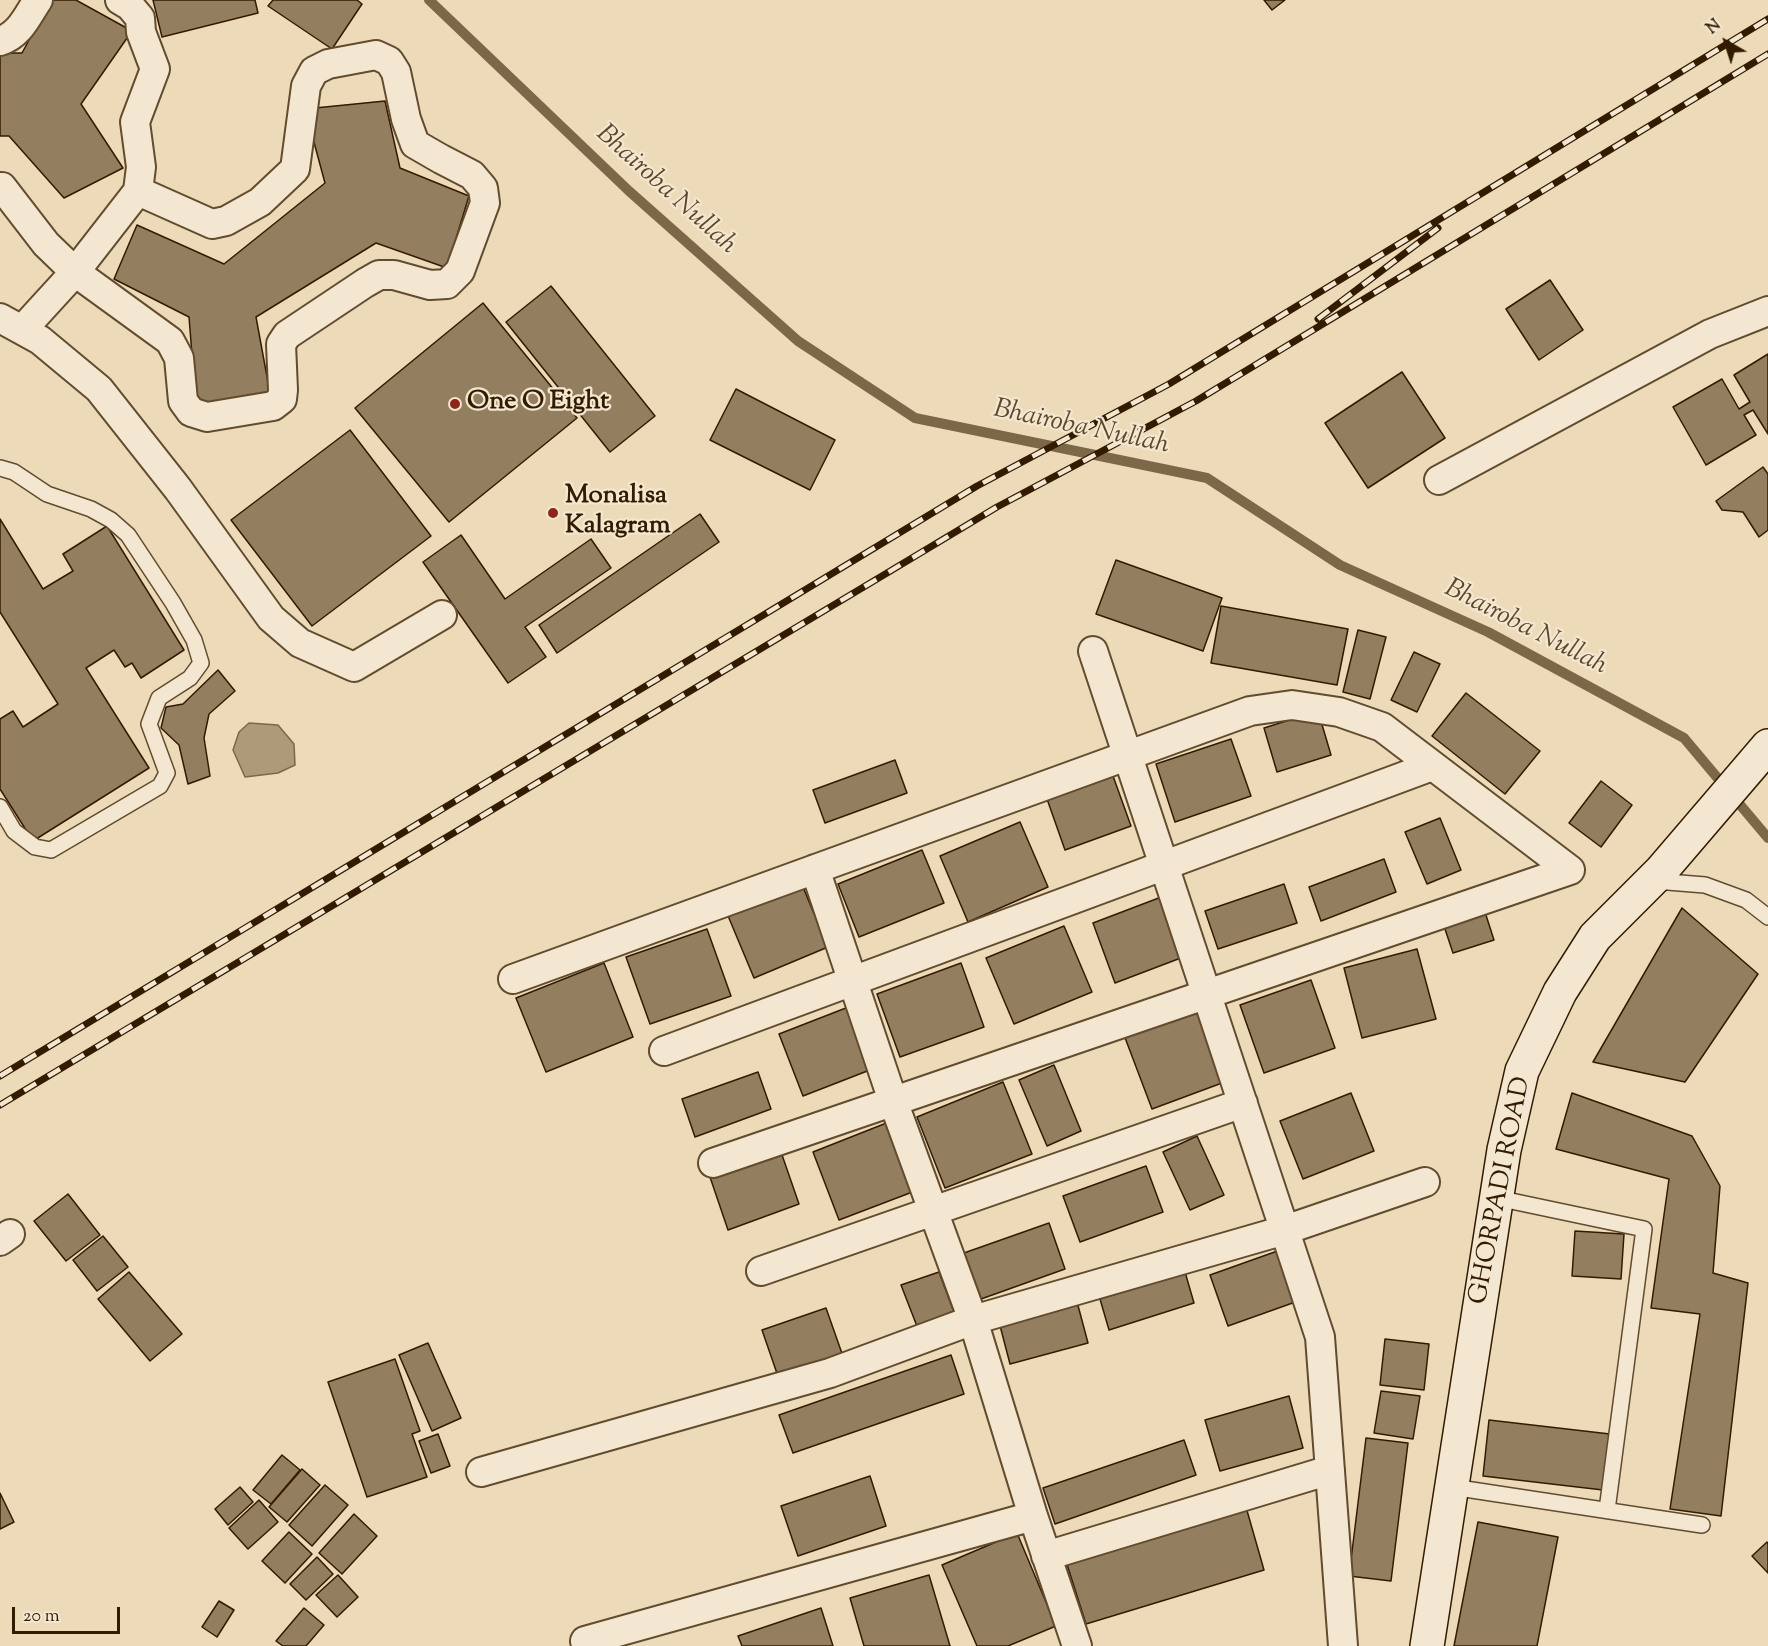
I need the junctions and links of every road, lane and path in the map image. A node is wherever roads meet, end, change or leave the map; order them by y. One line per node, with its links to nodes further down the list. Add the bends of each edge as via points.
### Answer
1 (38, 0): 3 (street, via 19,30)
2 (120, 0): 5 (street, via 140,18 155,69 135,122 141,167)
3 (0, 41)
4 (0, 187): 6 (street, via 45,244)
5 (138, 191): 6 (street); 6 (street, via 212,224 260,202 295,169 306,86 314,71 328,64 376,55 389,61 396,72 415,144 472,175 483,188 485,204 460,272 447,284 429,285 394,274 379,275 287,335 280,344 282,399 273,405 207,417 191,412 183,401 179,358 170,340)
6 (75, 272): 8 (street)
7 (1768, 311): 10 (street, via 1710,334)
8 (11, 324): 11 (street, via 40,340 99,389 178,489 271,618 300,643 354,667)
9 (0, 468): 16 (lane, via 14,472 47,494 91,509 128,535 173,603 194,640 201,663 190,678 159,699 149,724 167,773 160,786 51,850 35,847 14,831)
10 (1438, 480)
11 (442, 615)
12 (1093, 651): 14 (street)
13 (1768, 746): 19 (main road, GHORPADI ROAD)
14 (1128, 755): 15 (street, via 1250,711 1292,705 1339,712 1382,727); 17 (street); 18 (street)
15 (1432, 766): 17 (street); 23 (street, via 1570,870)
16 (0, 807)
17 (1164, 864): 22 (street); 23 (street)
18 (815, 869): 21 (street); 22 (street)
19 (1657, 876): 20 (lane, via 1705,885 1746,900); 29 (main road, GHORPADI ROAD, via 1595,937 1560,992 1522,1071)
20 (1768, 917)
21 (513, 979)
22 (852, 980): 24 (street); 25 (street)
23 (1207, 994): 25 (street); 26 (street)
24 (664, 1051)
25 (893, 1101): 27 (street); 30 (street)
26 (1243, 1103): 30 (street); 31 (street)
27 (712, 1163)
28 (1425, 1182): 31 (street)
29 (1497, 1198): 36 (main road, GHORPADI ROAD); 37 (lane, via 1644,1229)
30 (933, 1210): 32 (street); 33 (street)
31 (1285, 1230): 33 (street); 34 (street, via 1320,1337)
32 (761, 1271)
33 (973, 1320): 35 (street, via 830,1373); 38 (street)
34 (1330, 1470): 40 (street); 43 (street)
35 (481, 1472)
36 (1452, 1486): 37 (lane); 44 (main road, GHORPADI ROAD)
37 (1607, 1510): 39 (lane)
38 (1033, 1516): 40 (street); 41 (street)
39 (1702, 1525)
40 (1046, 1556): 42 (street)
41 (585, 1641)
42 (1077, 1646)
43 (1343, 1646)
44 (1427, 1646)

